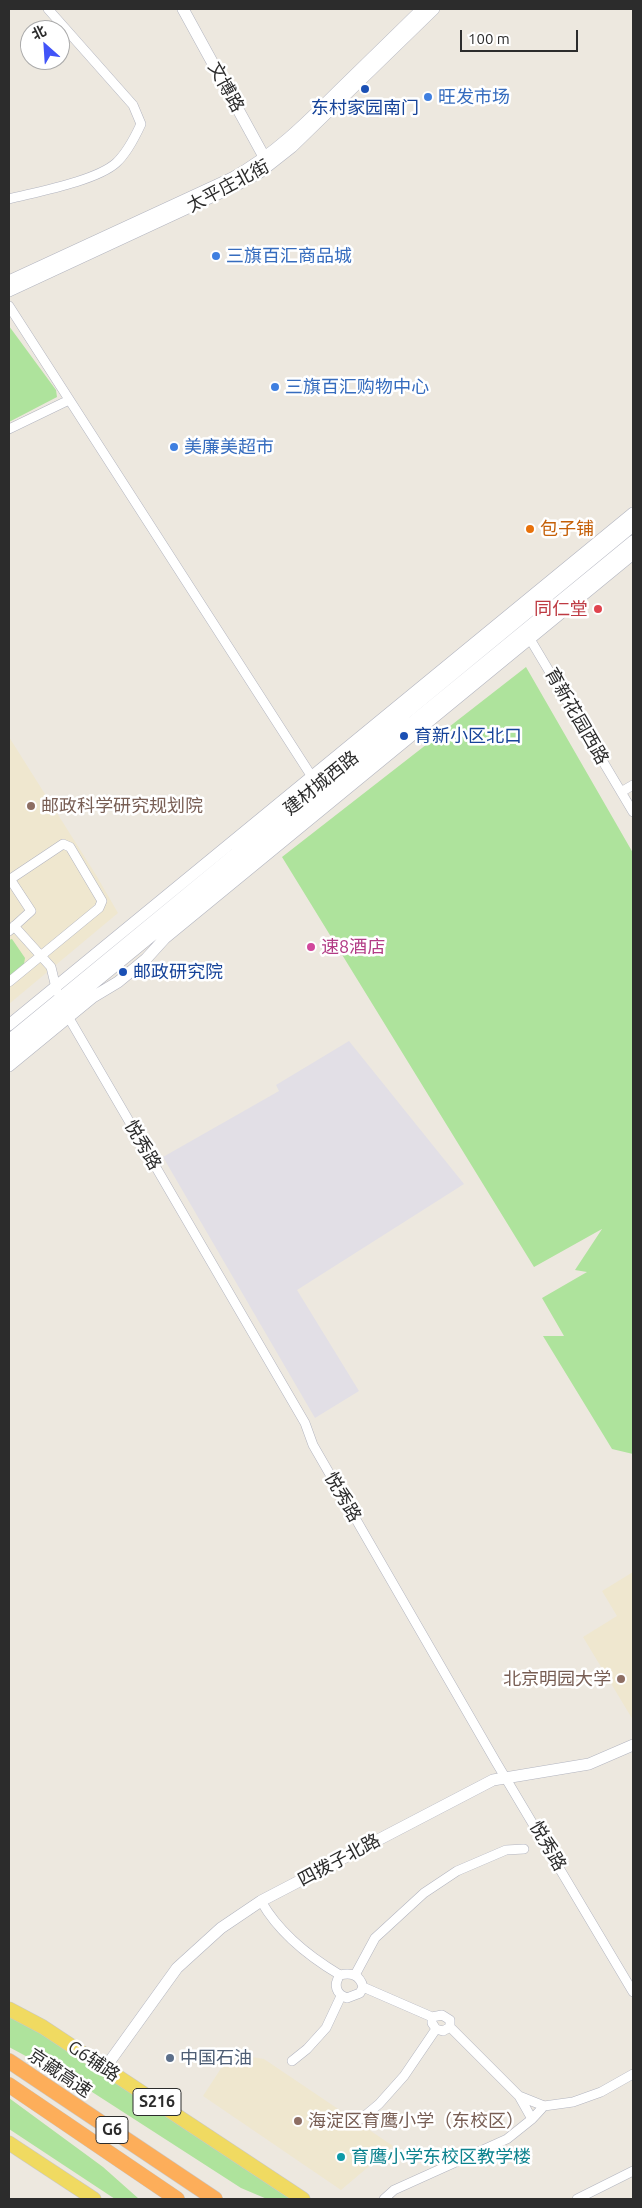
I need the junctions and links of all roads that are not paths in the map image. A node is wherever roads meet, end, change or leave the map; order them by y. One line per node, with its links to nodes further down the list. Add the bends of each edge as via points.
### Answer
1 (48, 9): 6 (street, via 133,104 141,124 116,163 94,175)
2 (183, 9): 5 (main road, 文博路)
3 (422, 9): 5 (main road, 太平庄北街)
4 (434, 9): 5 (main road, 太平庄北街, via 310,130)
5 (267, 162): 7 (main road, 太平庄北街); 8 (main road, 太平庄北街, via 236,186)
6 (9, 199)
7 (9, 281)
8 (9, 291)
9 (9, 306): 10 (street)
10 (69, 400): 11 (street); 18 (street)
11 (9, 429)
12 (633, 513): 18 (main road, 建材城西路)
13 (633, 526): 16 (main road, 建材城西路)
14 (633, 541): 16 (main road, 建材城西路)
15 (633, 554): 16 (main road, 建材城西路)
16 (524, 630): 18 (main road, 建材城西路); 19 (street, 育新花园西路); 21 (main road, 建材城西路)
17 (633, 785): 19 (street)
18 (317, 786): 22 (main road, 建材城西路); 27 (main road, 建材城西路)
19 (621, 792): 20 (street, 育新花园西路)
20 (633, 812)
21 (271, 851): 22 (main road); 27 (main road, 建材城西路, via 165,938 125,977 93,997)
22 (230, 872): 27 (main road, 建材城西路)
23 (10, 880): 24 (street, via 31,911); 25 (street, via 63,844 70,846 102,901 99,908)
24 (12, 928): 25 (street, 悦秀路)
25 (40, 955): 26 (street); 27 (street, 悦秀路, via 51,967)
26 (9, 982)
27 (62, 1003): 28 (main road, 建材城西路); 29 (main road, 建材城西路); 30 (main road, 建材城西路); 31 (main road, 建材城西路); 33 (street, 悦秀路)
28 (9, 1025)
29 (9, 1040)
30 (9, 1053)
31 (9, 1066)
32 (633, 1745): 33 (main road, 四拨子北路, via 589,1764)
33 (505, 1777): 35 (main road, 四拨子北路, via 483,1784); 39 (street, 悦秀路)
34 (524, 1849): 37 (street, via 506,1850 457,1871 424,1893 375,1938)
35 (261, 1901): 36 (street, via 286,1934 321,1964); 47 (main road, 四拨子北路, via 221,1928 177,1968)
36 (340, 1974): 37 (street); 40 (street, via 335,1981)
37 (356, 1975): 38 (street)
38 (363, 1987): 40 (street, via 354,1997); 42 (street)
39 (633, 1992)
40 (341, 1996): 46 (street, via 326,2028)
41 (9, 2009): 47 (main road, G6辅路 / S216)
42 (432, 2017): 43 (street, via 442,2015 450,2020); 44 (street)
43 (450, 2027): 44 (street, via 443,2031); 50 (street)
44 (436, 2029): 52 (street, via 404,2076)
45 (9, 2061): 58 (highway, 京藏高速 / G6)
46 (292, 2061)
47 (106, 2068): 59 (main road, G6辅路 / S216)
48 (633, 2074): 51 (street, via 601,2092 573,2102)
49 (9, 2085): 57 (highway, G6)
50 (519, 2096): 51 (street); 53 (street)
51 (544, 2106): 53 (street)
52 (361, 2119)
53 (532, 2119): 60 (street, via 507,2139 394,2190)
54 (9, 2143): 56 (main road)
55 (633, 2171): 61 (street)
56 (94, 2199)
57 (178, 2199)
58 (215, 2199)
59 (303, 2199)
60 (384, 2199)
61 (577, 2199)

